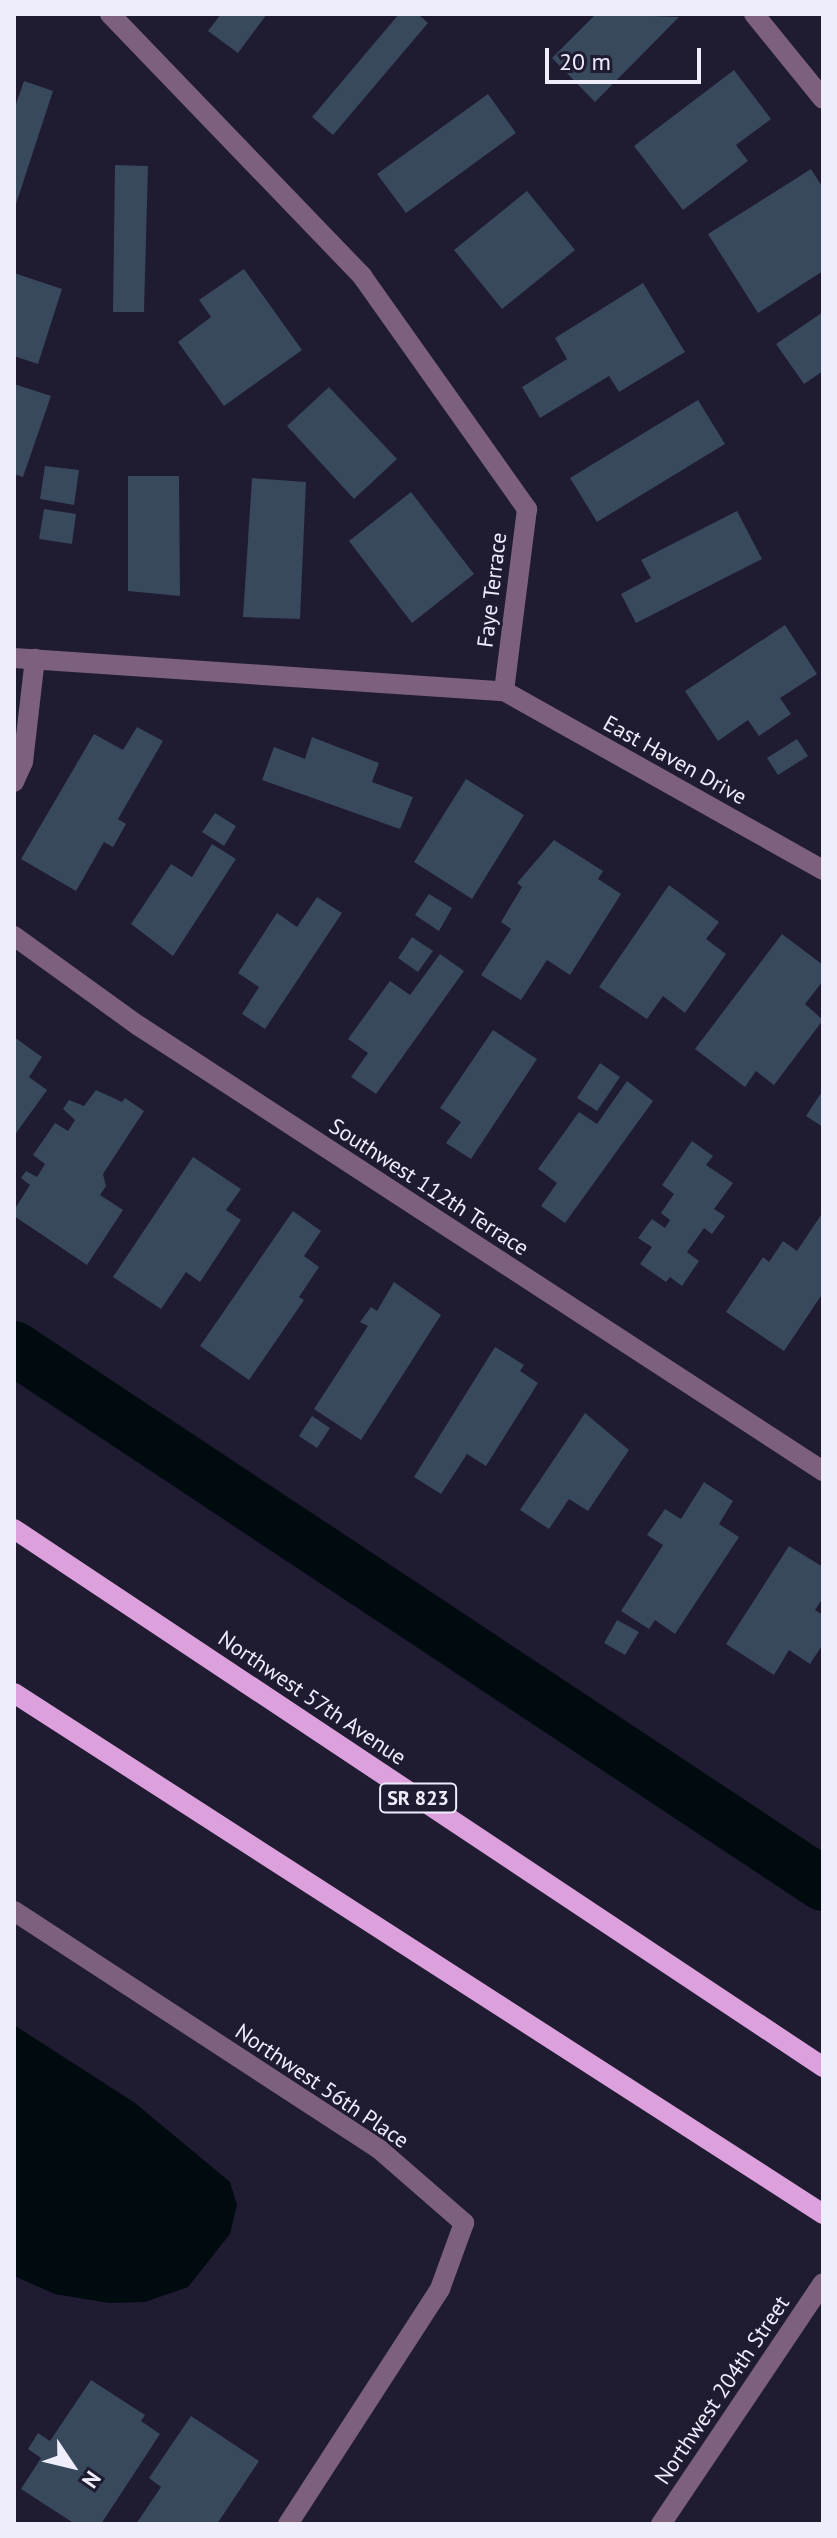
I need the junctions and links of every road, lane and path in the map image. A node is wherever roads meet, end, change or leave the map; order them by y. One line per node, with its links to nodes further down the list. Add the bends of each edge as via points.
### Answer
1 (110, 14): 6 (street, Faye Terrace, via 362,276 527,509)
2 (754, 14): 3 (street)
3 (823, 99)
4 (14, 658): 5 (street)
5 (35, 659): 6 (street); 7 (street, via 23,762)
6 (504, 691): 8 (street, East Haven Drive)
7 (14, 782)
8 (823, 870)
9 (14, 936): 10 (street, Southwest 112th Terrace, via 139,1026)
10 (823, 1471)
11 (14, 1529): 14 (main road, Northwest 57th Avenue / SR 823)
12 (14, 1693): 15 (main road)
13 (14, 1911): 17 (street, Northwest 56th Place, via 379,2149 464,2223 440,2289)
14 (823, 2067)
15 (823, 2214)
16 (823, 2283): 18 (street, Northwest 204th Street)
17 (288, 2524)
18 (661, 2524)

